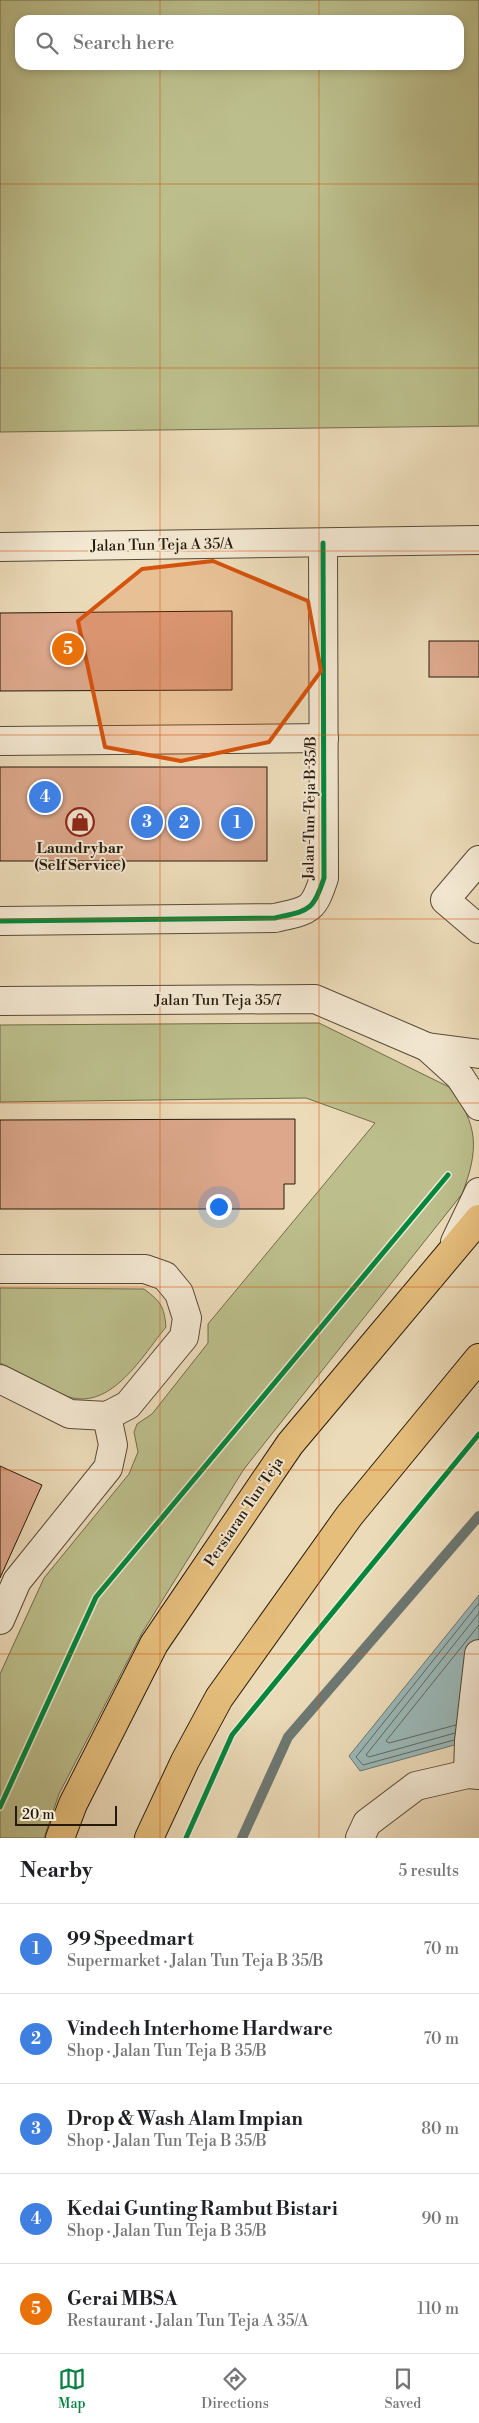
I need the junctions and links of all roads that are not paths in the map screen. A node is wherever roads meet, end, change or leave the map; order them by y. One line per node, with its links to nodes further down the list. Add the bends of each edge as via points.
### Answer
1 (479, 540): 2 (street, Jalan Tun Teja A 35/A)
2 (323, 543): 3 (street, Jalan Tun Teja A 35/A); 4 (street, Jalan Tun Teja B 35/B)
3 (0, 547)
4 (324, 738): 5 (street); 7 (street, Jalan Tun Teja B 35/B, via 324,878 317,901 302,912 275,918)
5 (0, 741)
6 (479, 860): 8 (street, via 445,900)
7 (0, 921)
8 (479, 929)
9 (0, 1001): 10 (street, Jalan Tun Teja 35/7, via 315,1000)
10 (427, 1047): 11 (street); 12 (street, via 460,1078)
11 (479, 1054)
12 (479, 1106)
13 (479, 1192): 15 (street)
14 (479, 1219): 15 (main road, Persiaran Tun Teja)
15 (448, 1257): 23 (main road, Persiaran Tun Teja, via 290,1444 154,1644 73,1804)
16 (0, 1269): 19 (street, via 145,1269 165,1276 179,1293 187,1318 184,1337 128,1405)
17 (479, 1358): 24 (main road, via 349,1516 246,1658 219,1698)
18 (0, 1379): 19 (street, via 70,1414)
19 (107, 1416): 20 (street, via 113,1445 108,1468 16,1581)
20 (0, 1620)
21 (479, 1654): 22 (street, via 469,1741)
22 (474, 1774): 25 (street, via 416,1786 367,1823)
23 (60, 1838)
24 (149, 1838)
25 (360, 1838)

